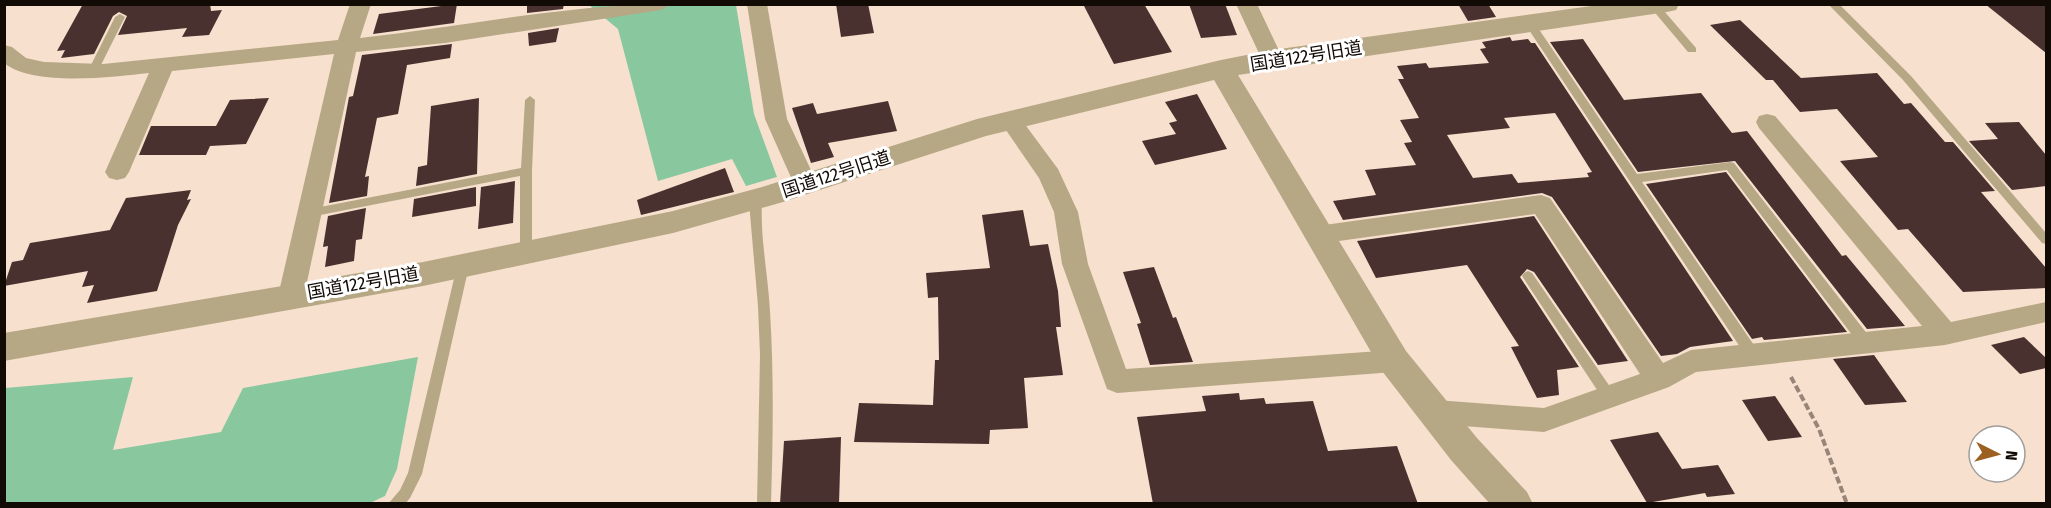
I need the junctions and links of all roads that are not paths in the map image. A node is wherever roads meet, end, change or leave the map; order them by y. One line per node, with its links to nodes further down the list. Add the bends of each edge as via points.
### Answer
1 (361, 4): 9 (street)
2 (661, 4): 9 (street, via 445,36)
3 (757, 4): 22 (street, via 776,119)
4 (1246, 4): 12 (street)
5 (1833, 4): 26 (lane, via 1915,86)
6 (1660, 5): 8 (street, 国道122号旧道); 10 (lane)
7 (120, 17): 15 (lane)
8 (1530, 24): 12 (street, 国道122号旧道); 21 (lane)
9 (347, 44): 13 (street); 24 (street)
10 (1692, 50)
11 (4, 52): 15 (street, via 20,64)
12 (1272, 59): 14 (street, 国道122号旧道)
13 (164, 64): 15 (street); 20 (street)
14 (1221, 69): 17 (street, 国道122号旧道); 25 (street)
15 (93, 71)
16 (530, 100): 19 (lane)
17 (1010, 120): 22 (street, 国道122号旧道); 36 (street, via 1050,174 1066,212 1075,264 1117,381)
18 (1767, 122): 32 (street)
19 (526, 171): 24 (lane); 27 (lane)
20 (117, 172)
21 (1633, 179): 33 (lane, via 1730,166); 35 (lane)
22 (806, 184): 23 (street, 国道122号旧道)
23 (756, 201): 27 (street, 国道122号旧道); 41 (lane, via 754,218 762,268 768,381)
24 (310, 213): 30 (street)
25 (1317, 235): 36 (street); 37 (street, via 1541,204)
26 (2046, 240)
27 (526, 253): 28 (street, 国道122号旧道)
28 (463, 266): 30 (street, 国道122号旧道); 40 (lane, via 415,474)
29 (1528, 276): 38 (lane)
30 (291, 296): 34 (street, 国道122号旧道)
31 (2046, 312): 32 (street)
32 (1945, 334): 33 (street)
33 (1867, 344): 35 (street)
34 (4, 347)
35 (1766, 354): 37 (street, via 1691,361)
36 (1394, 361): 39 (street)
37 (1659, 379): 38 (street)
38 (1610, 398): 39 (street, via 1544,420)
39 (1436, 412): 42 (street)
40 (395, 504)
41 (764, 504)
42 (1514, 504)

